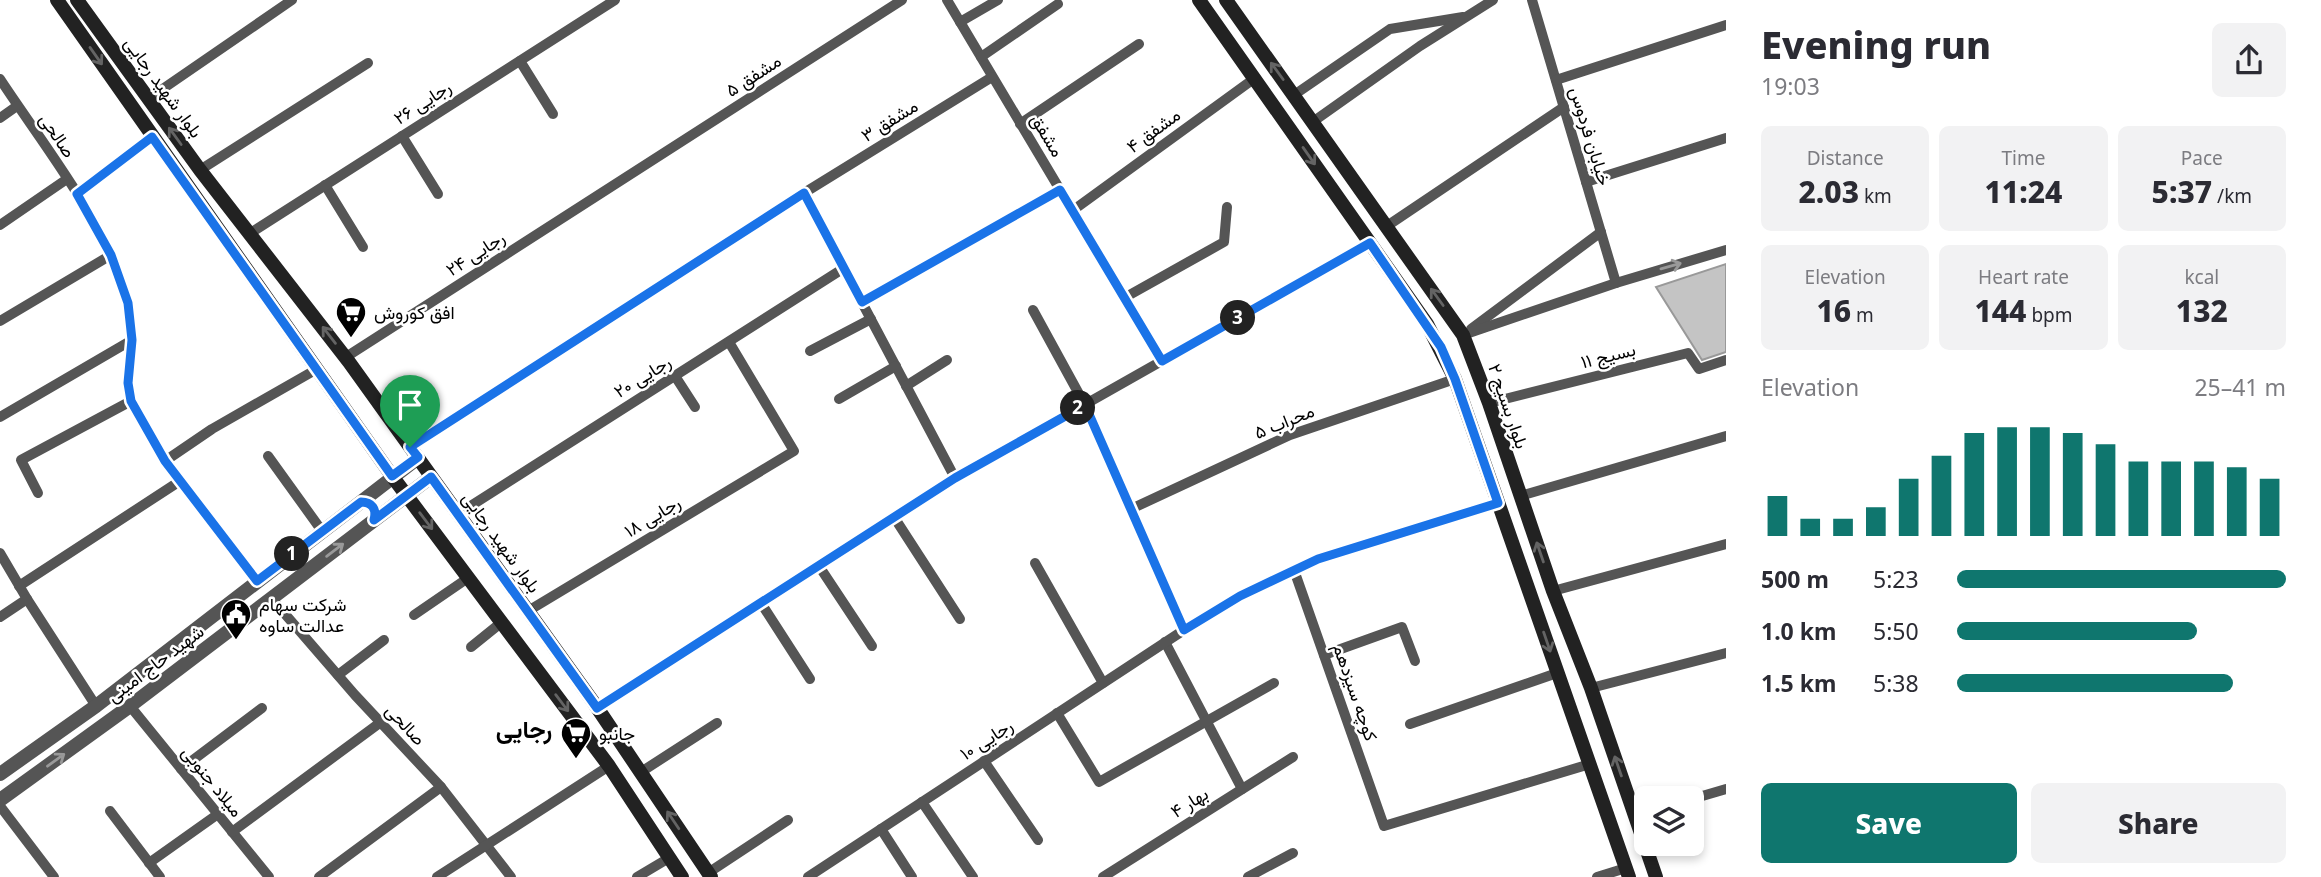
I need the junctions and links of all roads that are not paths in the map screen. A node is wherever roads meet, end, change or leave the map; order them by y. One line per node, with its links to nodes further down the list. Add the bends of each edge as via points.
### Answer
1 (57, 0): 33 (main road, one-way to 33)
2 (292, 0): 25 (street)
3 (615, 0): 18 (street, رجایی ۲۶)
4 (902, 0): 37 (street, مشفق ۵)
5 (947, 0): 14 (street, مشفق)
6 (998, 0): 14 (street)
7 (1199, 0): 21 (main road)
8 (1226, 0): 24 (main road, بلوار بسیج ۲, one-way to 8)
9 (1493, 0): 13 (street)
10 (1532, 0): 23 (street, خیابان فردوس)
11 (83, 2): 25 (main road, بلوار شهید رجایی)
12 (1058, 4): 17 (street)
13 (1467, 16): 24 (street, via 1390,29); 30 (street)
14 (960, 23): 17 (street, مشفق)
15 (1726, 25): 23 (street)
16 (1139, 44): 31 (street)
17 (981, 57): 20 (street, مشفق)
18 (520, 61): 28 (street); 32 (street, رجایی ۲۶)
19 (368, 63): 35 (street)
20 (992, 77): 31 (street, مشفق); 41 (street, مشفق ۳)
21 (1255, 78): 45 (street, مشفق ۴); 50 (main road, one-way to 50)
22 (0, 79): 26 (street, صالحی)
23 (1556, 80): 27 (street, خیابان فردوس)
24 (1294, 94): 30 (main road, بلوار بسیج ۲)
25 (148, 99): 35 (main road, بلوار شهید رجایی, one-way to 25)
26 (18, 106): 29 (street); 36 (street, صالحی)
27 (1564, 107): 38 (street, خیابان فردوس); 47 (street)
28 (554, 114)
29 (0, 118)
30 (1314, 121): 47 (main road, بلوار بسیج ۲)
31 (1020, 124): 40 (street, مشفق)
32 (402, 136): 39 (street, رجایی ۲۶); 43 (street)
33 (152, 137): 42 (street); 71 (main road)
34 (1726, 138): 38 (street)
35 (200, 170): 49 (main road, بلوار شهید رجایی)
36 (66, 179): 42 (street, صالحی); 46 (street)
37 (623, 179): 66 (street, رجایی ۲۴)
38 (1586, 182): 48 (street, خیابان فردوس)
39 (325, 186): 49 (street, رجایی ۲۶); 51 (street)
40 (1060, 190): 45 (street, مشفق); 57 (street)
41 (804, 193): 54 (street); 82 (street, مشفق ۳)
42 (77, 194): 53 (street, صالحی)
43 (438, 194)
44 (1227, 206): 56 (street, via 1224,242)
45 (1072, 211): 56 (street, مشفق)
46 (0, 225)
47 (1387, 226): 61 (main road, بلوار بسیج ۲, one-way to 47)
48 (1601, 232): 55 (street, خیابان فردوس); 61 (street)
49 (249, 234): 66 (main road, بلوار شهید رجایی, one-way to 49)
50 (1370, 243): 64 (main road); 69 (street)
51 (363, 247)
52 (1726, 250): 55 (street, one-way to 52)
53 (111, 255): 60 (street); 62 (street, صالحی, via 128,303)
54 (844, 268): 57 (street); 63 (street, رجایی ۲۰)
55 (1616, 282): 61 (street)
56 (1124, 298): 69 (street, مشفق)
57 (862, 302): 59 (street)
58 (1033, 310): 78 (street)
59 (871, 319): 65 (street); 70 (street)
60 (2, 321)
61 (1463, 335): 64 (main road); 77 (main road, بلوار بسیج ۲)
62 (132, 340): 76 (street, صالحی); 80 (street)
63 (729, 342): 72 (street, رجایی ۲۰); 111 (street, رجایی ۱۸, via 794,451)
64 (1441, 347): 73 (main road)
65 (810, 351)
66 (346, 357): 82 (main road, بلوار شهید رجایی)
67 (947, 360): 74 (street)
68 (1726, 360): 77 (street, ۱۱ بسیج, via 1699,369 1688,353)
69 (1162, 361): 78 (street)
70 (896, 366): 74 (street); 75 (street)
71 (317, 369): 84 (street); 85 (main road)
72 (675, 376): 79 (street); 95 (street, رجایی ۲۰)
73 (1455, 379): 93 (main road); 94 (street, محراب ۵, via 1290,435)
74 (906, 386): 87 (street)
75 (839, 399)
76 (131, 401): 84 (street, صالحی); 89 (street, via 21,460)
77 (1489, 403): 91 (main road, بلوار بسیج ۲)
78 (1085, 405): 87 (street); 94 (street)
79 (695, 407)
80 (0, 417)
81 (1726, 436): 91 (street)
82 (414, 452): 85 (street, شهید حاج امینی); 86 (main road, بلوار شهید رجایی)
83 (268, 456): 98 (street)
84 (165, 461): 88 (street, صالحی)
85 (392, 476): 90 (main road); 92 (street, شهید حاج امینی)
86 (431, 477): 90 (street, شهید حاج امینی); 95 (main road, بلوار شهید رجایی)
87 (955, 478): 96 (street)
88 (180, 481): 105 (street, صالحی); 106 (street)
89 (38, 493)
90 (407, 495): 97 (street, شهید حاج امینی); 104 (main road, one-way to 104)
91 (1520, 496): 107 (main road, بلوار بسیج ۲, one-way to 91)
92 (361, 502): 97 (street, via 373,506); 98 (street, شهید حاج امینی)
93 (1498, 503): 103 (street, رجایی ۱۰); 124 (main road, one-way to 124)
94 (1131, 509): 116 (street)
95 (458, 514): 111 (main road, بلوار شهید رجایی)
96 (894, 517): 102 (street); 114 (street)
97 (374, 520): 109 (street, شهید حاج امینی, one-way to 97)
98 (322, 531): 105 (street, شهید حاج امینی)
99 (1726, 544): 107 (street)
100 (0, 553): 106 (street)
101 (1035, 564): 127 (street)
102 (819, 566): 110 (street); 119 (street)
103 (1294, 570): 116 (street, رجایی ۱۰); 122 (street, کوچه سیزدهم)
104 (468, 578): 112 (street); 115 (main road)
105 (257, 581): 130 (street, شهید حاج امینی)
106 (19, 586): 108 (street)
107 (1553, 591): 129 (main road, بلوار بسیج ۲)
108 (27, 599): 113 (street); 130 (street)
109 (272, 599): 125 (street, صالحی); 131 (street, شهید حاج امینی)
110 (761, 603): 126 (street); 133 (street)
111 (528, 611): 133 (main road, بلوار شهید رجایی)
112 (414, 615)
113 (0, 617)
114 (960, 619)
115 (502, 622): 120 (street); 142 (main road, one-way to 142)
116 (1184, 630): 118 (street, رجایی ۱۰)
117 (384, 640): 125 (street)
118 (1165, 642): 127 (street, رجایی ۱۰); 135 (street)
119 (872, 646)
120 (471, 647)
121 (1726, 653): 129 (street)
122 (1324, 655): 123 (street, via 1402,627); 141 (street, کوچه سیزدهم, via 1384,826)
123 (1415, 661)
124 (1558, 673): 138 (street); 141 (main road)
125 (338, 675): 136 (street, صالحی)
126 (810, 679)
127 (1103, 683): 134 (street, رجایی ۱۰)
128 (1274, 683): 135 (street)
129 (1591, 688): 150 (main road, بلوار بسیج ۲, one-way to 129)
130 (96, 706): 145 (street, شهید حاج امینی)
131 (130, 706): 143 (street, میلاد جنوبی); 151 (street, شهید حاج امینی, one-way to 131)
132 (262, 708): 143 (street)
133 (597, 708): 144 (main road, بلوار شهید رجایی)
134 (1057, 713): 135 (street, via 1099,782); 140 (street, رجایی ۱۰)
135 (1206, 720): 147 (street)
136 (381, 722): 146 (street, صالحی); 158 (street)
137 (718, 723): 144 (street)
138 (1410, 724)
139 (1293, 757): 147 (street, بهار ۴)
140 (984, 761): 152 (street, رجایی ۱۰); 159 (street)
141 (1590, 764): 166 (main road)
142 (609, 766): 160 (street); 163 (main road)
143 (181, 769): 155 (street, میلاد جنوبی)
144 (641, 772): 167 (main road, بلوار شهید رجایی, one-way to 144)
145 (0, 774)
146 (440, 787): 160 (street, صالحی); 171 (street)
147 (1242, 789): 180 (street, بهار ۴)
148 (1726, 789): 149 (street)
149 (1704, 795)
150 (1634, 796)
151 (0, 800)
152 (922, 802): 157 (street, رجایی ۱۰); 179 (street)
153 (0, 806): 168 (street)
154 (110, 811): 164 (street)
155 (218, 814): 158 (street, میلاد جنوبی); 164 (street)
156 (788, 820): 167 (street)
157 (881, 829): 165 (street, رجایی ۱۰); 178 (street)
158 (232, 832): 170 (street, میلاد جنوبی)
159 (1038, 840)
160 (486, 845): 172 (street); 173 (street, صالحی)
161 (1293, 853): 181 (street)
162 (1651, 856): 183 (main road, بلوار بسیج ۲)
163 (669, 858): 174 (street); 175 (main road)
164 (149, 863): 169 (street)
165 (826, 865): 176 (street, رجایی ۱۰); 177 (street)
166 (1628, 873): 182 (street)
167 (710, 875)
168 (54, 877)
169 (160, 877)
170 (269, 877)
171 (319, 877)
172 (437, 877)
173 (510, 877)
174 (637, 877)
175 (682, 877)
176 (808, 877)
177 (834, 877)
178 (912, 877)
179 (974, 877)
180 (1103, 877)
181 (1248, 877)
182 (1597, 877)
183 (1656, 877)

